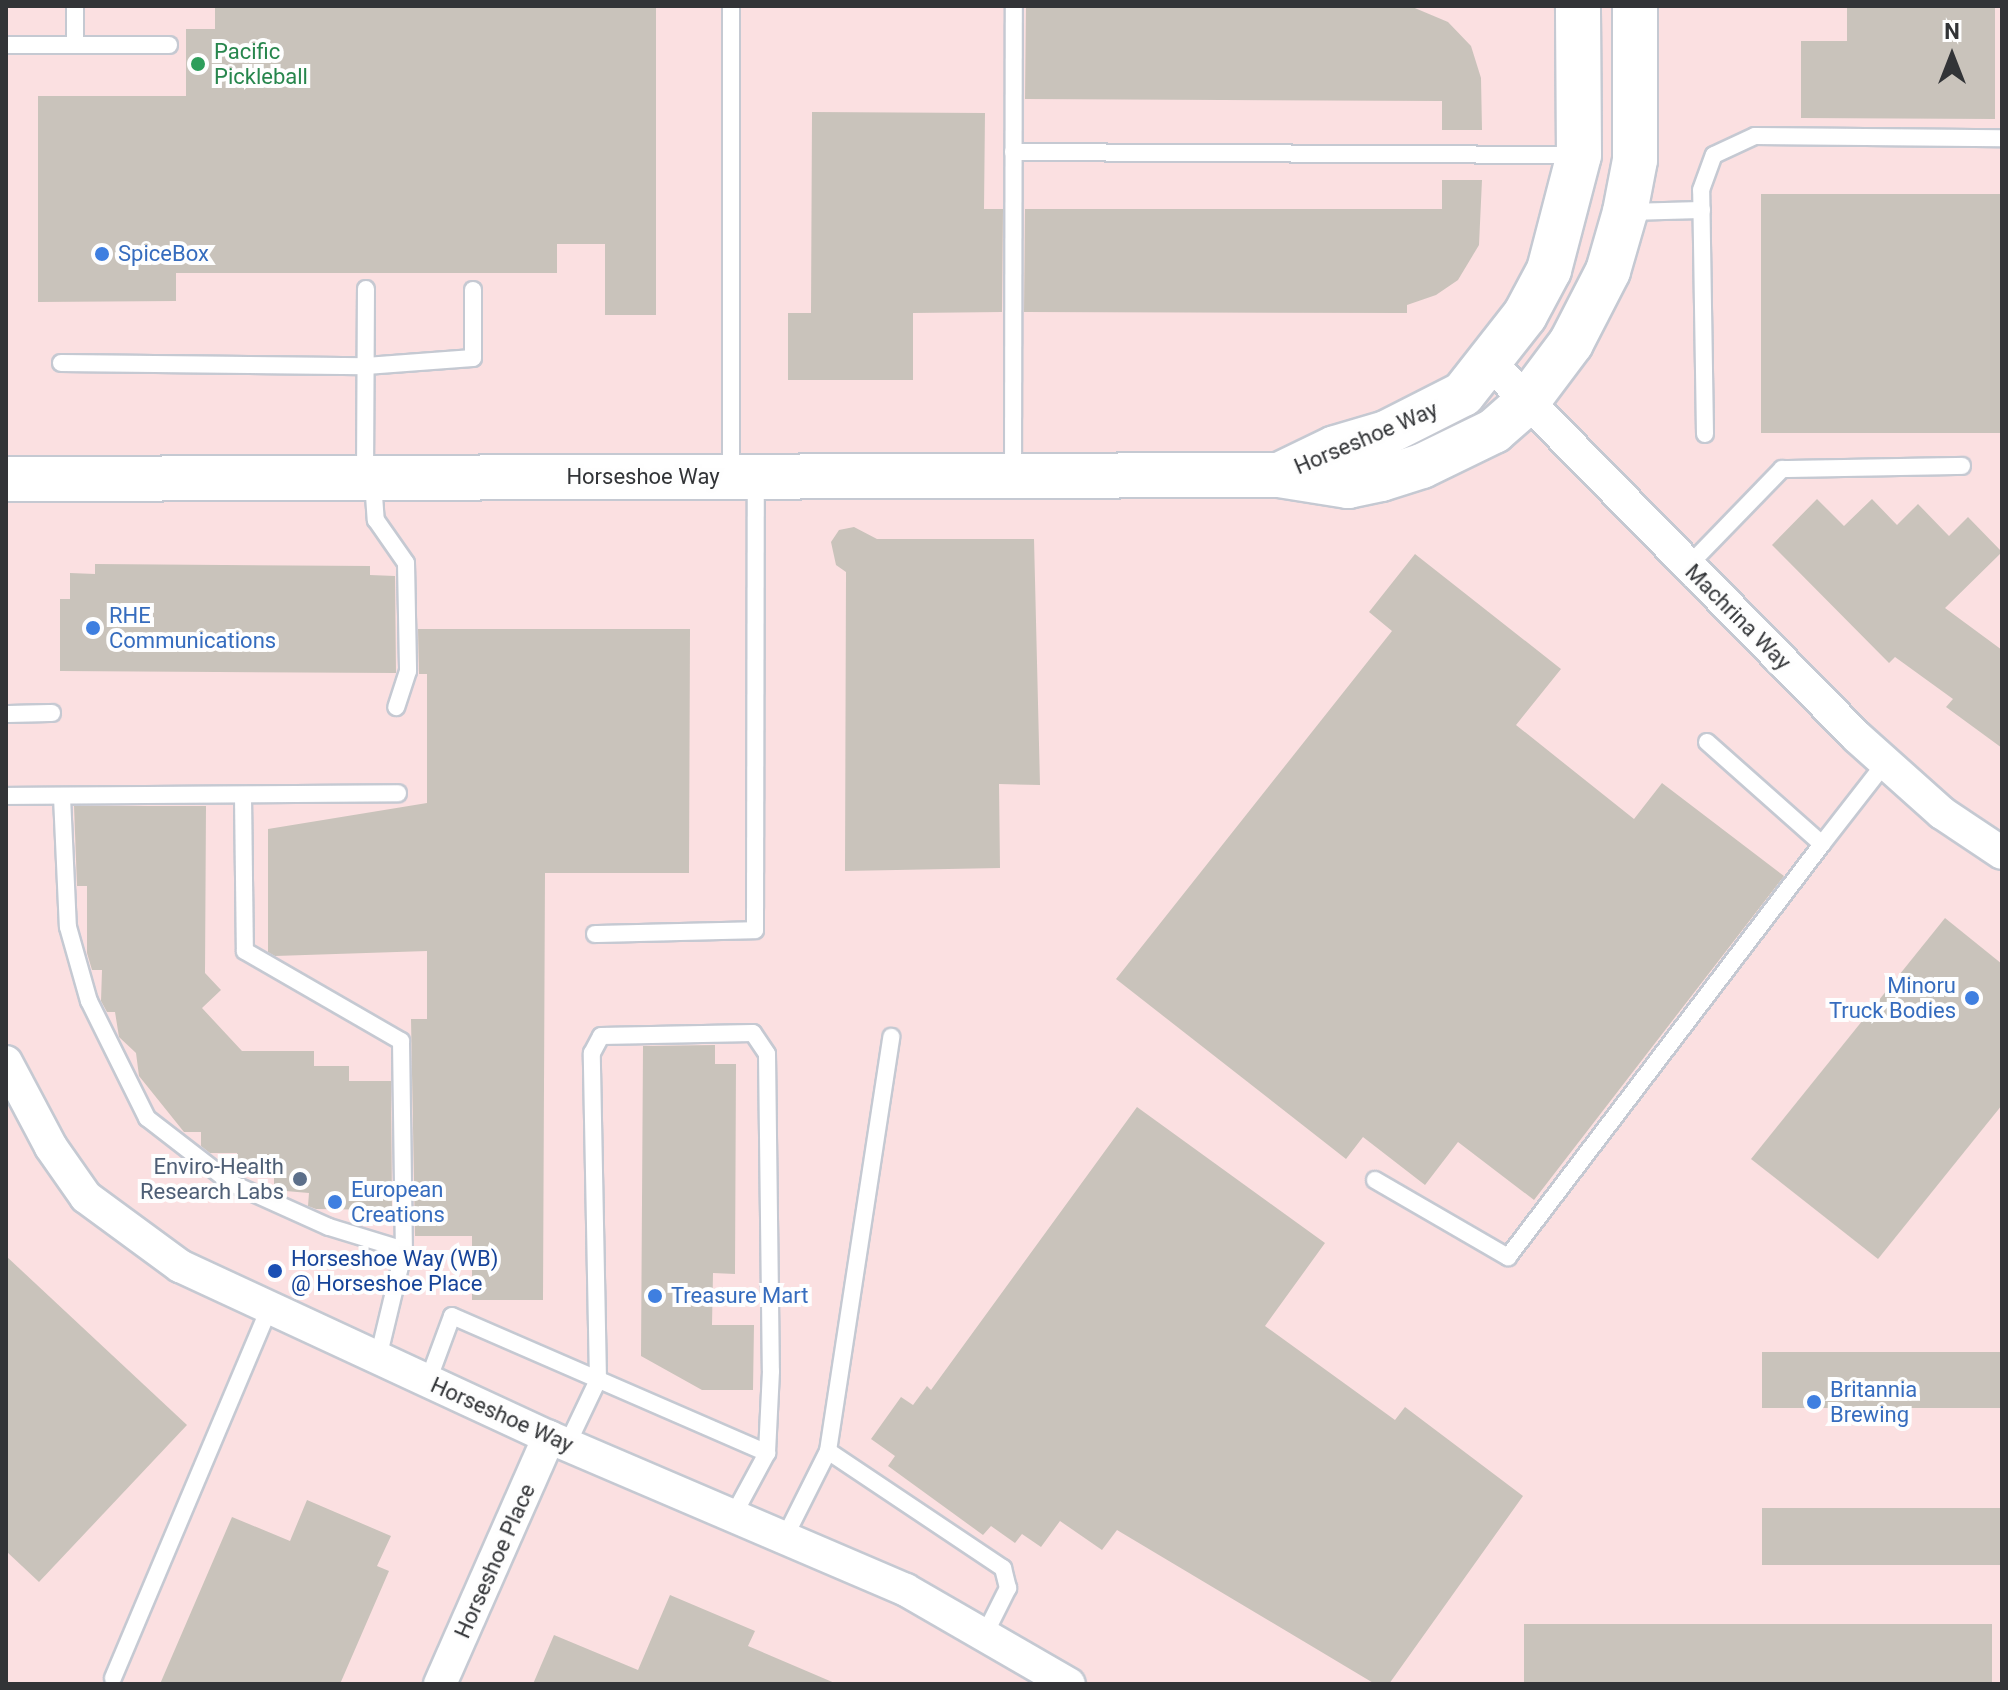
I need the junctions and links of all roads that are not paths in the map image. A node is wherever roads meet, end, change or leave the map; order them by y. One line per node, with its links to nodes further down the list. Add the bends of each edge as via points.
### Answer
1 (75, 6): 7 (lane)
2 (731, 6): 25 (lane)
3 (1014, 6): 10 (lane)
4 (1578, 6): 11 (street, Horseshoe Way)
5 (1635, 6): 13 (street, Horseshoe Way, via 1635,160)
6 (6, 45): 7 (lane)
7 (75, 45): 8 (lane)
8 (169, 45)
9 (2002, 138): 12 (lane, via 1755,136 1714,155 1701,190)
10 (1013, 152): 11 (lane); 23 (lane)
11 (1579, 155): 17 (street, Horseshoe Way, via 1549,270)
12 (1702, 210): 13 (lane); 20 (lane)
13 (1625, 212): 19 (street, Horseshoe Way, via 1602,283 1571,343)
14 (366, 289): 18 (lane)
15 (473, 290): 18 (lane, via 473,358)
16 (61, 363): 18 (lane)
17 (1490, 363): 19 (street, Machrina Way); 22 (street, Horseshoe Way, via 1463,394 1430,413)
18 (366, 366): 24 (lane)
19 (1526, 403): 22 (street, Horseshoe Way, via 1494,431 1422,466 1381,479 1348,486); 27 (street, Machrina Way)
20 (1705, 434)
21 (1962, 466): 27 (lane, via 1782,469)
22 (1279, 475): 23 (street, Horseshoe Way)
23 (1013, 476): 25 (street, Horseshoe Way)
24 (369, 477): 25 (street, Horseshoe Way); 26 (street, Horseshoe Way); 28 (lane, via 376,520 406,563 408,671)
25 (743, 477): 39 (lane, via 755,930)
26 (6, 479)
27 (1688, 566): 32 (street, Machrina Way)
28 (396, 707)
29 (52, 713): 30 (lane)
30 (6, 714)
31 (1707, 742): 37 (lane)
32 (1885, 763): 37 (lane); 38 (street, Machrina Way, via 1942,813)
33 (398, 793): 35 (lane)
34 (6, 796): 36 (lane)
35 (243, 796): 36 (lane); 43 (lane, via 245,951 401,1041)
36 (62, 797): 43 (lane, via 68,927 89,1001 147,1118 231,1183 329,1227)
37 (1822, 844): 42 (lane, via 1508,1257)
38 (2002, 853)
39 (595, 934)
40 (891, 1037): 49 (lane)
41 (6, 1062): 44 (street, Horseshoe Way, via 51,1147 86,1197 180,1266)
42 (1375, 1180)
43 (404, 1250): 45 (lane)
44 (269, 1308): 45 (street, Horseshoe Way); 54 (lane)
45 (378, 1358): 47 (street, Horseshoe Way)
46 (598, 1380): 47 (lane, via 452,1316); 48 (lane); 50 (lane); 50 (lane, via 592,1053 601,1036 753,1033 767,1054)
47 (428, 1381): 48 (street, Horseshoe Way)
48 (558, 1441): 51 (street, Horseshoe Way); 55 (street, Horseshoe Place)
49 (828, 1451): 52 (lane); 53 (lane, via 1003,1568 1008,1588)
50 (767, 1453): 51 (lane)
51 (733, 1516): 52 (street, Horseshoe Way)
52 (784, 1539): 53 (street, Horseshoe Way, via 906,1590)
53 (984, 1636): 56 (street, Horseshoe Way)
54 (113, 1678)
55 (440, 1684)
56 (1069, 1684)

